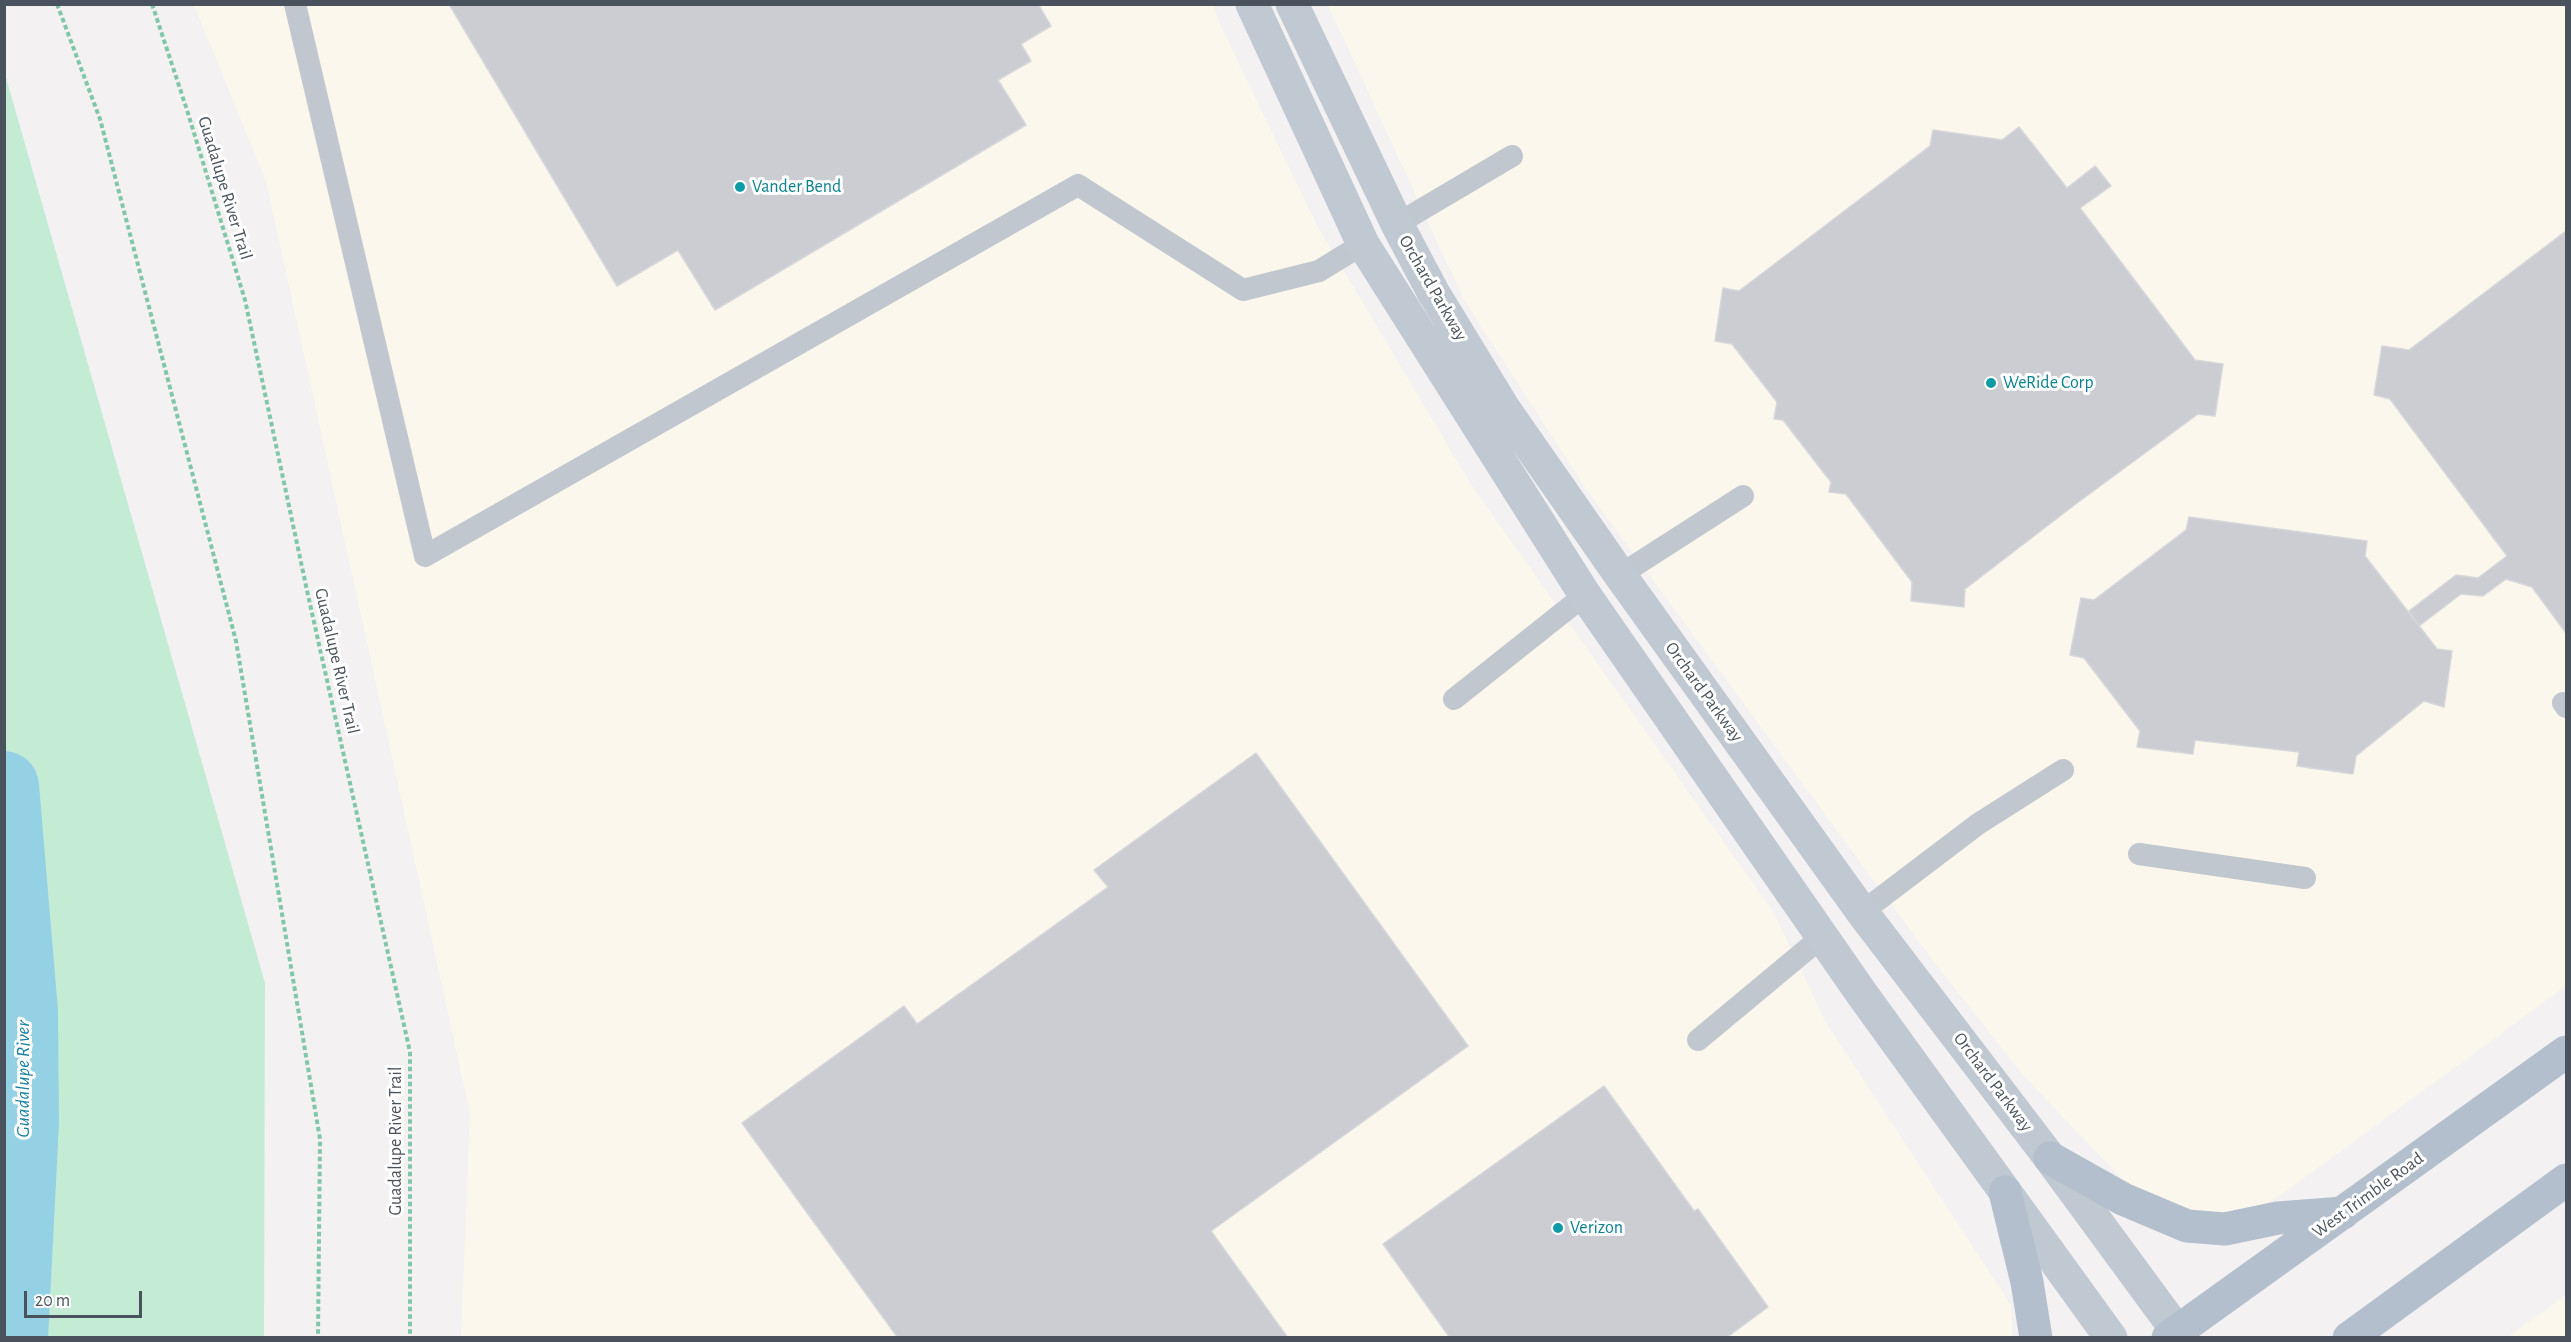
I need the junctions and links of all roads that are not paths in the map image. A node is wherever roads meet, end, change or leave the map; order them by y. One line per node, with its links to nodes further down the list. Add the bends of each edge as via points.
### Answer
1 (295, 4): 6 (lane, via 425,556 1078,185 1243,290 1319,271)
2 (1252, 4): 6 (main road, Orchard Parkway)
3 (1292, 4): 5 (main road, Orchard Parkway)
4 (1512, 156): 5 (lane)
5 (1397, 224): 6 (main road); 8 (main road, Orchard Parkway, via 1433,292 1505,410)
6 (1363, 244): 9 (main road, Orchard Parkway)
7 (1743, 496): 8 (lane)
8 (1620, 575): 9 (main road); 14 (main road, Orchard Parkway)
9 (1585, 595): 10 (lane); 15 (main road, Orchard Parkway)
10 (1454, 699)
11 (2063, 770): 14 (lane, via 1978,824)
12 (2139, 854): 13 (lane)
13 (2305, 878)
14 (1862, 912): 15 (main road); 18 (main road, Orchard Parkway)
15 (1823, 936): 16 (lane); 20 (main road, Orchard Parkway)
16 (1698, 1040)
17 (2566, 1052): 21 (main road, West Trimble Road)
18 (2050, 1158): 21 (main road, via 2123,1199 2187,1226 2226,1229 2277,1218); 23 (main road, Orchard Parkway)
19 (2566, 1180): 22 (main road)
20 (2005, 1192): 24 (main road); 25 (main road, Orchard Parkway)
21 (2344, 1212): 23 (main road, West Trimble Road)
22 (2409, 1296): 26 (main road); 27 (main road)
23 (2176, 1335)
24 (2036, 1338)
25 (2111, 1338)
26 (2349, 1338)
27 (2382, 1338)

